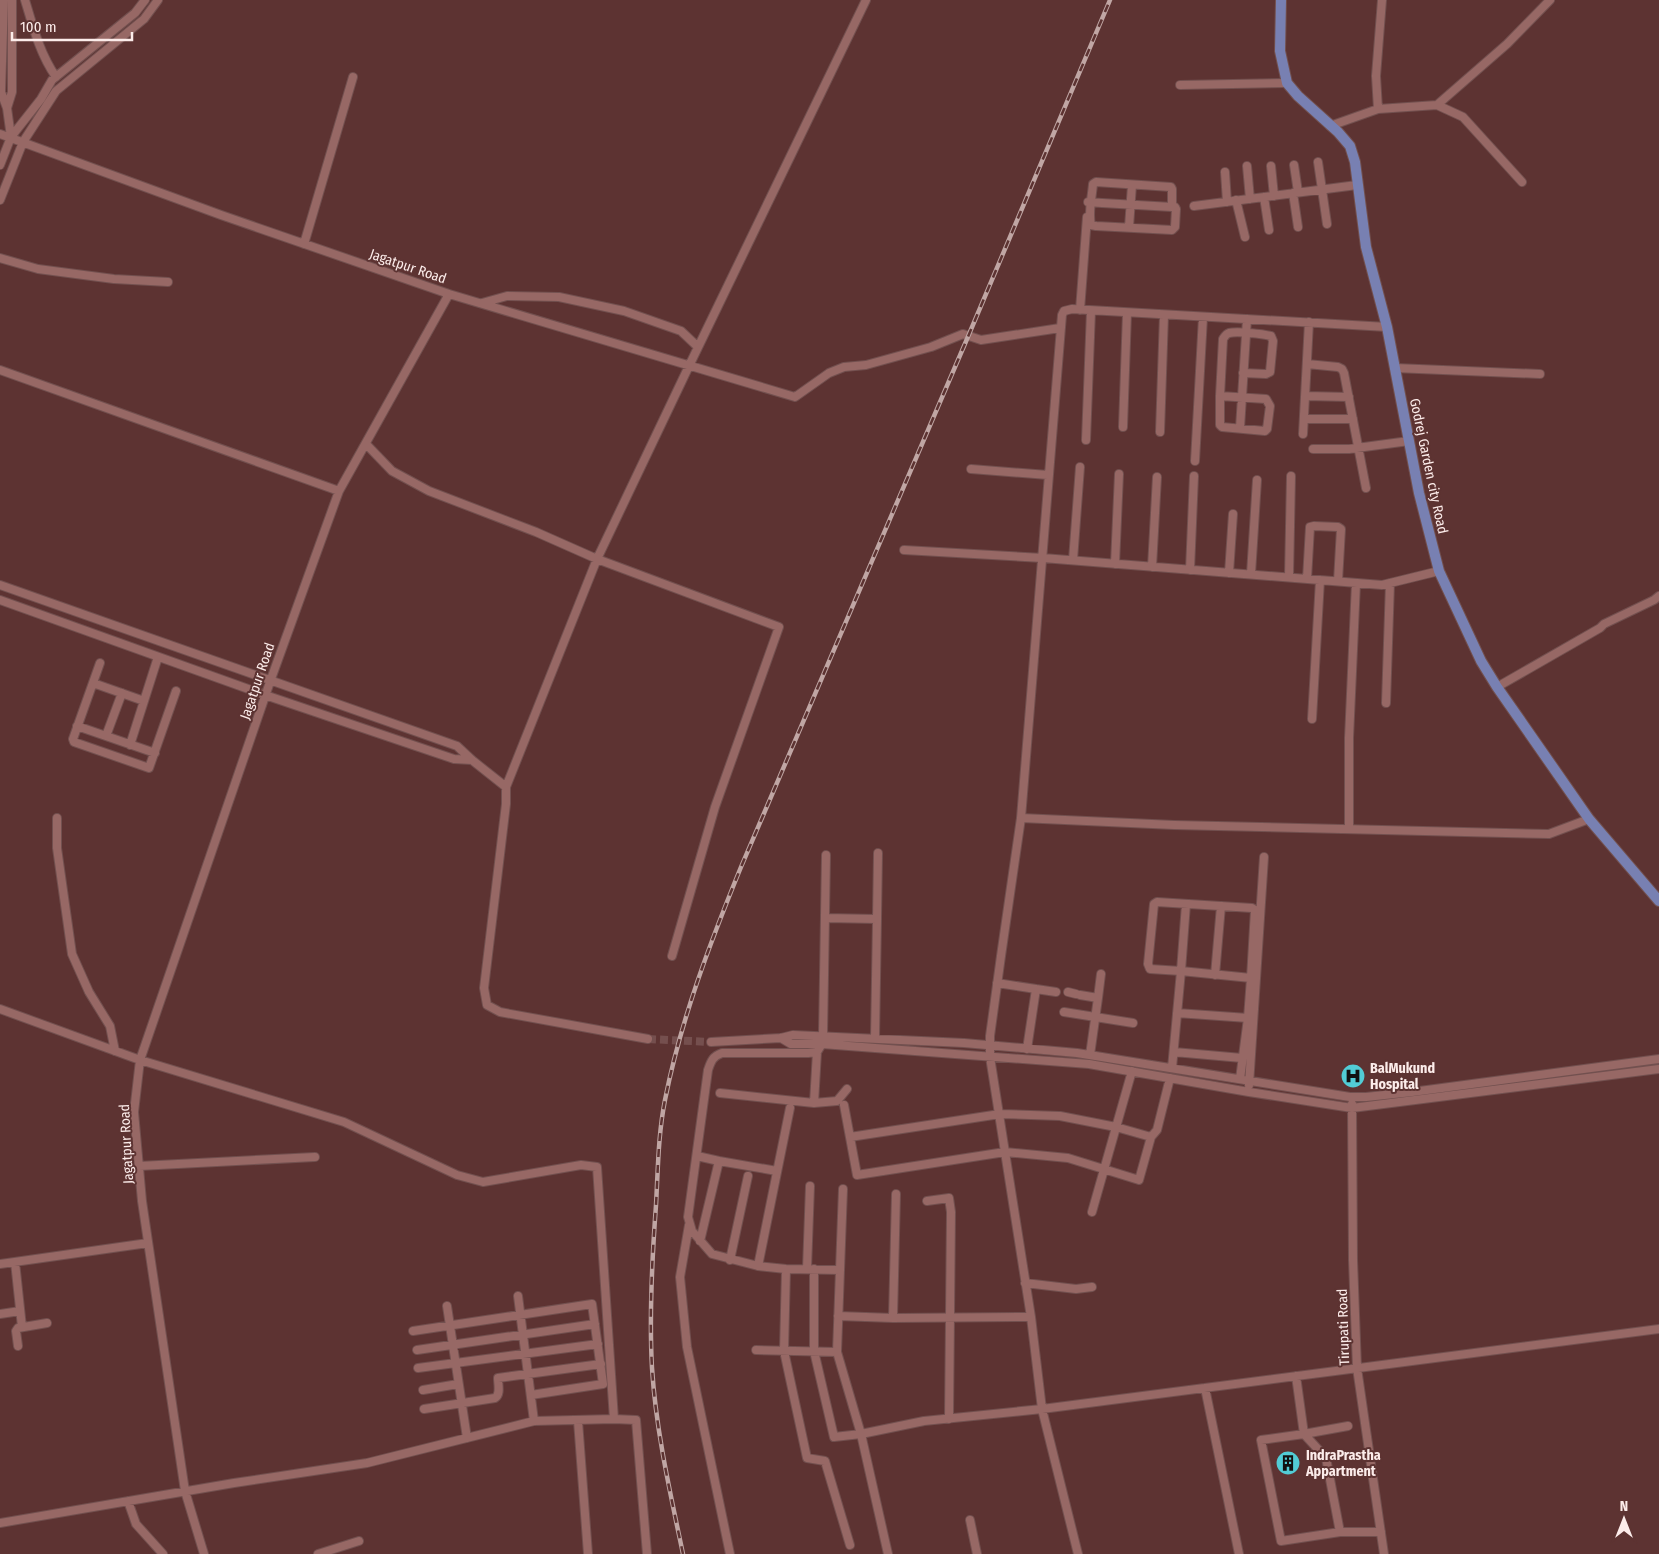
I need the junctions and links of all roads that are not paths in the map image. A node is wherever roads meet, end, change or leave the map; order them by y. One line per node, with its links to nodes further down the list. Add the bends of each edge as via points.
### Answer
1 (4, 0): 15 (street, via 1,92)
2 (12, 0): 15 (street, via 12,92)
3 (25, 0): 10 (street, via 35,35)
4 (145, 0): 10 (street, via 135,13)
5 (158, 0): 20 (street, via 144,18 56,91)
6 (866, 0): 63 (street)
7 (1281, 0): 12 (main road, via 1280,51)
8 (1382, 0): 16 (street, via 1376,76)
9 (1550, 0): 14 (street, via 1507,44)
10 (56, 77): 19 (street)
11 (353, 77): 48 (street)
12 (1287, 83): 13 (street); 17 (main road, Godrej Garden city Road)
13 (1180, 85)
14 (1437, 105): 16 (street); 28 (street, via 1463,117)
15 (7, 108): 19 (street)
16 (1378, 108): 17 (street)
17 (1330, 126): 30 (main road, Godrej Garden city Road, via 1350,146)
18 (0, 134): 19 (street, Jagatpur Road)
19 (11, 137): 20 (street, Jagatpur Road); 22 (street)
20 (23, 142): 36 (street); 48 (street, Jagatpur Road)
21 (1318, 162): 31 (street)
22 (0, 165)
23 (1294, 165): 32 (street)
24 (1247, 166): 35 (street)
25 (1271, 166): 33 (street)
26 (1225, 172): 39 (street)
27 (1089, 181): 38 (street)
28 (1522, 182)
29 (1132, 185): 38 (street, via 1096,182); 40 (street); 42 (street, via 1171,187)
30 (1357, 185): 31 (street); 60 (main road, Godrej Garden city Road, via 1366,247)
31 (1322, 189): 32 (street); 43 (street)
32 (1296, 193): 33 (street); 45 (street)
33 (1274, 196): 34 (street)
34 (1264, 197): 35 (street); 46 (street)
35 (1250, 199): 37 (street)
36 (0, 200)
37 (1236, 200): 39 (street); 47 (street)
38 (1089, 202): 40 (street); 44 (street, via 1091,224); 53 (street)
39 (1228, 202): 41 (street)
40 (1130, 205): 42 (street); 44 (street)
41 (1194, 206)
42 (1172, 207): 44 (street, via 1176,209 1176,217 1172,230)
43 (1327, 224)
44 (1129, 227)
45 (1298, 227)
46 (1269, 230)
47 (1245, 237)
48 (304, 244): 51 (street, Jagatpur Road)
49 (0, 258): 50 (street, via 38,269)
50 (168, 282)
51 (449, 294): 52 (street); 82 (street, Jagatpur Road)
52 (482, 304): 63 (street, via 508,296 559,296 624,311 681,331); 65 (street)
53 (1080, 310): 54 (street); 61 (street, via 1064,311)
54 (1091, 310): 55 (street); 80 (street)
55 (1127, 313): 56 (street); 76 (street)
56 (1164, 315): 57 (street); 78 (street)
57 (1204, 317): 58 (street); 85 (street)
58 (1247, 319): 59 (street); 62 (street)
59 (1310, 322): 60 (street); 64 (street)
60 (1387, 327): 66 (main road, Godrej Garden city Road)
61 (1060, 328): 65 (street, via 981,340 963,334 931,347 844,367 829,373 795,397); 89 (street)
62 (1246, 334): 68 (street); 68 (street, via 1271,336 1272,368 1266,374); 70 (street, via 1229,333 1223,339)
63 (698, 347): 65 (street)
64 (1307, 364): 71 (street); 73 (street, via 1342,369)
65 (689, 366): 99 (street)
66 (1395, 368): 69 (street); 81 (main road, Godrej Garden city Road)
67 (0, 370): 95 (street)
68 (1243, 373): 72 (street)
69 (1540, 374)
70 (1220, 396): 72 (street); 77 (street, via 1220,425)
71 (1305, 396): 73 (street); 74 (street)
72 (1242, 397): 77 (street); 77 (street, via 1269,402 1269,427 1264,431)
73 (1349, 397): 75 (street)
74 (1304, 419): 75 (street); 79 (street)
75 (1353, 420): 83 (street)
76 (1123, 427)
77 (1240, 428)
78 (1160, 432)
79 (1303, 434)
80 (1086, 440)
81 (1409, 441): 83 (street); 104 (main road, Godrej Garden city Road)
82 (366, 444): 95 (street, Jagatpur Road); 99 (street, via 392,471 429,491)
83 (1358, 448): 84 (street); 94 (street)
84 (1313, 449)
85 (1195, 461)
86 (1080, 467): 100 (street)
87 (971, 469): 89 (street)
88 (1119, 474): 101 (street)
89 (1048, 475): 98 (street)
90 (1194, 476): 103 (street)
91 (1292, 476): 107 (street)
92 (1157, 477): 102 (street)
93 (1257, 480): 106 (street)
94 (1366, 488)
95 (339, 492): 118 (street, Jagatpur Road)
96 (1233, 514): 105 (street)
97 (904, 550): 98 (street)
98 (1043, 558): 100 (street); 136 (street)
99 (597, 559): 134 (street); 147 (street, via 779,627 715,807)
100 (1073, 560): 101 (street)
101 (1115, 564): 102 (street)
102 (1152, 567): 103 (street)
103 (1190, 570): 105 (street)
104 (1439, 571): 112 (street); 120 (main road, Godrej Garden city Road, via 1481,661)
105 (1229, 573): 106 (street)
106 (1251, 574): 107 (street)
107 (1288, 577): 108 (street)
108 (1307, 579): 109 (street); 110 (street, via 1310,527 1338,527 1341,529)
109 (1320, 580): 110 (street); 126 (street)
110 (1338, 581): 111 (street)
111 (1356, 583): 112 (street); 138 (street, via 1349,738)
112 (1390, 583): 125 (street)
113 (0, 585): 118 (street)
114 (1659, 596): 120 (street, via 1604,624)
115 (0, 600): 116 (street)
116 (158, 657): 123 (street); 124 (street)
117 (100, 663): 119 (street)
118 (271, 679): 123 (street, Jagatpur Road); 127 (street)
119 (93, 684): 122 (street); 128 (street)
120 (1497, 687): 137 (main road, Godrej Garden city Road)
121 (176, 691): 132 (street)
122 (122, 693): 124 (street); 129 (street)
123 (265, 695): 130 (street); 176 (street, Jagatpur Road)
124 (144, 701): 131 (street)
125 (1386, 703)
126 (1312, 719)
127 (394, 723): 130 (street); 133 (street, via 457,746)
128 (77, 726): 129 (street); 132 (street, via 74,742 148,768)
129 (106, 736): 131 (street)
130 (388, 737): 133 (street, via 454,759)
131 (130, 744): 132 (street)
132 (155, 754)
133 (472, 760): 134 (street)
134 (506, 787): 163 (street, via 484,988 487,1005 500,1012)
135 (56, 818): 169 (street, via 57,848 72,954 89,992 110,1026)
136 (1021, 818): 138 (street); 152 (street)
137 (1589, 819): 138 (street, via 1549,834); 142 (main road, Godrej Garden city Road)
138 (1349, 830)
139 (878, 853): 146 (street)
140 (826, 855): 145 (street)
141 (1264, 857): 182 (street)
142 (1659, 901)
143 (1186, 904): 144 (street); 148 (street); 148 (street, via 1155,903 1148,964 1150,968)
144 (1221, 906): 150 (street); 151 (street, via 1254,908)
145 (825, 918): 146 (street); 165 (street)
146 (877, 919): 164 (street)
147 (672, 956)
148 (1181, 971): 150 (street); 159 (street)
149 (1101, 974): 156 (street)
150 (1215, 975): 151 (street)
151 (1251, 978): 161 (street)
152 (997, 983): 153 (street); 167 (street)
153 (1036, 989): 154 (street); 168 (street)
154 (1056, 992)
155 (1075, 994): 156 (street)
156 (1098, 998): 160 (street)
157 (0, 1009): 169 (street)
158 (1064, 1012): 160 (street)
159 (1178, 1012): 161 (street); 171 (street)
160 (1095, 1017): 162 (street); 172 (street)
161 (1248, 1018): 174 (street)
162 (1132, 1022)
163 (648, 1039)
164 (875, 1039): 165 (street); 167 (street)
165 (823, 1040): 166 (street, via 792,1044 781,1038); 170 (street); 173 (street)
166 (711, 1042)
167 (990, 1045): 168 (street); 173 (street)
168 (1027, 1049): 172 (street)
169 (114, 1051): 176 (street)
170 (817, 1052): 187 (street); 196 (street, via 715,1055 708,1070)
171 (1174, 1052): 174 (street); 177 (street)
172 (1090, 1055): 177 (street)
173 (990, 1057): 179 (street, via 1089,1064); 191 (street)
174 (1242, 1058): 181 (street)
175 (1659, 1059): 186 (street)
176 (140, 1060): 199 (street, Jagatpur Road, via 134,1112); 258 (street, via 344,1122 442,1169 483,1182 581,1165 597,1166)
177 (1172, 1068): 181 (street)
178 (1659, 1069): 190 (street)
179 (1132, 1071): 180 (street); 192 (street)
180 (1170, 1078): 184 (street); 194 (street)
181 (1240, 1079): 182 (street)
182 (1249, 1081): 184 (street); 186 (street)
183 (847, 1089): 187 (street, via 837,1101)
184 (1249, 1092): 190 (street)
185 (720, 1093): 187 (street)
186 (1352, 1098): 190 (street, Tirupati Road)
187 (814, 1103)
188 (844, 1105): 193 (street)
189 (790, 1108): 201 (street)
190 (1352, 1108): 248 (street, Tirupati Road)
191 (1000, 1114): 192 (street, via 1060,1116); 193 (street); 195 (street)
192 (1116, 1127): 194 (street); 200 (street)
193 (850, 1137): 195 (street, via 857,1175)
194 (1151, 1138): 200 (street, via 1139,1180)
195 (1005, 1152): 200 (street, via 1068,1158); 218 (street)
196 (697, 1156): 198 (street); 208 (street, via 688,1208)
197 (315, 1157): 199 (street)
198 (719, 1161): 201 (street); 209 (street)
199 (139, 1166): 210 (street, Jagatpur Road)
200 (1104, 1169): 207 (street)
201 (777, 1171): 214 (street)
202 (748, 1176): 211 (street)
203 (810, 1186): 216 (street)
204 (843, 1189): 217 (street)
205 (896, 1194): 227 (street)
206 (927, 1201): 228 (street, via 948,1198 951,1212)
207 (1092, 1212)
208 (689, 1225): 209 (street); 279 (street, via 680,1277 687,1347)
209 (700, 1241): 211 (street, via 712,1254)
210 (148, 1243): 212 (street); 266 (street, Jagatpur Road)
211 (730, 1260): 214 (street)
212 (15, 1262): 213 (street); 222 (street)
213 (0, 1264)
214 (758, 1266): 215 (street)
215 (786, 1269): 216 (street); 241 (street)
216 (811, 1269): 217 (street); 242 (street)
217 (840, 1270): 225 (street)
218 (1025, 1283): 219 (street); 226 (street)
219 (1092, 1287)
220 (518, 1296): 224 (street)
221 (447, 1306): 231 (street)
222 (20, 1311): 223 (street); 232 (street)
223 (0, 1314)
224 (520, 1315): 230 (street, via 592,1304); 231 (street); 235 (street)
225 (838, 1316): 227 (street); 243 (street)
226 (1031, 1317): 228 (street); 257 (street)
227 (893, 1318): 228 (street)
228 (951, 1318): 259 (street)
229 (47, 1323): 232 (street)
230 (595, 1324): 235 (street); 236 (street)
231 (450, 1325): 234 (street); 237 (street)
232 (22, 1327): 238 (street, via 16,1331)
233 (1659, 1329): 248 (street)
234 (413, 1331)
235 (523, 1334): 237 (street); 244 (street)
236 (598, 1344): 244 (street); 246 (street)
237 (453, 1345): 239 (street); 245 (street)
238 (18, 1346)
239 (417, 1350)
240 (756, 1350): 241 (street)
241 (784, 1351): 242 (street); 273 (street, via 807,1458 825,1461)
242 (814, 1352): 243 (street); 263 (street, via 834,1437)
243 (837, 1352): 263 (street)
244 (525, 1353): 245 (street); 249 (street)
245 (456, 1362): 247 (street); 251 (street)
246 (601, 1364): 249 (street); 254 (street, via 603,1384)
247 (418, 1368)
248 (1357, 1368): 250 (street); 271 (street, Tirupati Road)
249 (528, 1374): 254 (street); 255 (street, via 498,1378 498,1396)
250 (1296, 1376): 252 (street); 264 (street)
251 (458, 1384): 253 (street); 255 (street)
252 (1205, 1388): 257 (street); 283 (street)
253 (423, 1390)
254 (531, 1395): 260 (street)
255 (462, 1403): 256 (street); 265 (street)
256 (424, 1409)
257 (1042, 1410): 259 (street); 282 (street)
258 (614, 1419): 261 (street); 278 (street, via 636,1420)
259 (949, 1419): 263 (street)
260 (534, 1421): 261 (street); 265 (street)
261 (578, 1421): 277 (street)
262 (1348, 1426): 264 (street)
263 (861, 1434): 280 (street)
264 (1304, 1434): 270 (street, via 1326,1458); 270 (street, via 1261,1440 1281,1540)
265 (467, 1438): 266 (street, via 367,1463)
266 (185, 1491): 267 (street); 275 (street, Jagatpur Road)
267 (128, 1501): 269 (street); 274 (street, via 136,1524)
268 (970, 1520): 281 (street)
269 (0, 1523)
270 (1340, 1532): 271 (street)
271 (1381, 1532): 284 (street, Tirupati Road)
272 (360, 1541): 276 (street)
273 (850, 1546)
274 (163, 1554)
275 (204, 1554)
276 (318, 1554)
277 (588, 1554)
278 (648, 1554)
279 (730, 1554)
280 (888, 1554)
281 (977, 1554)
282 (1078, 1554)
283 (1239, 1554)
284 (1384, 1554)

